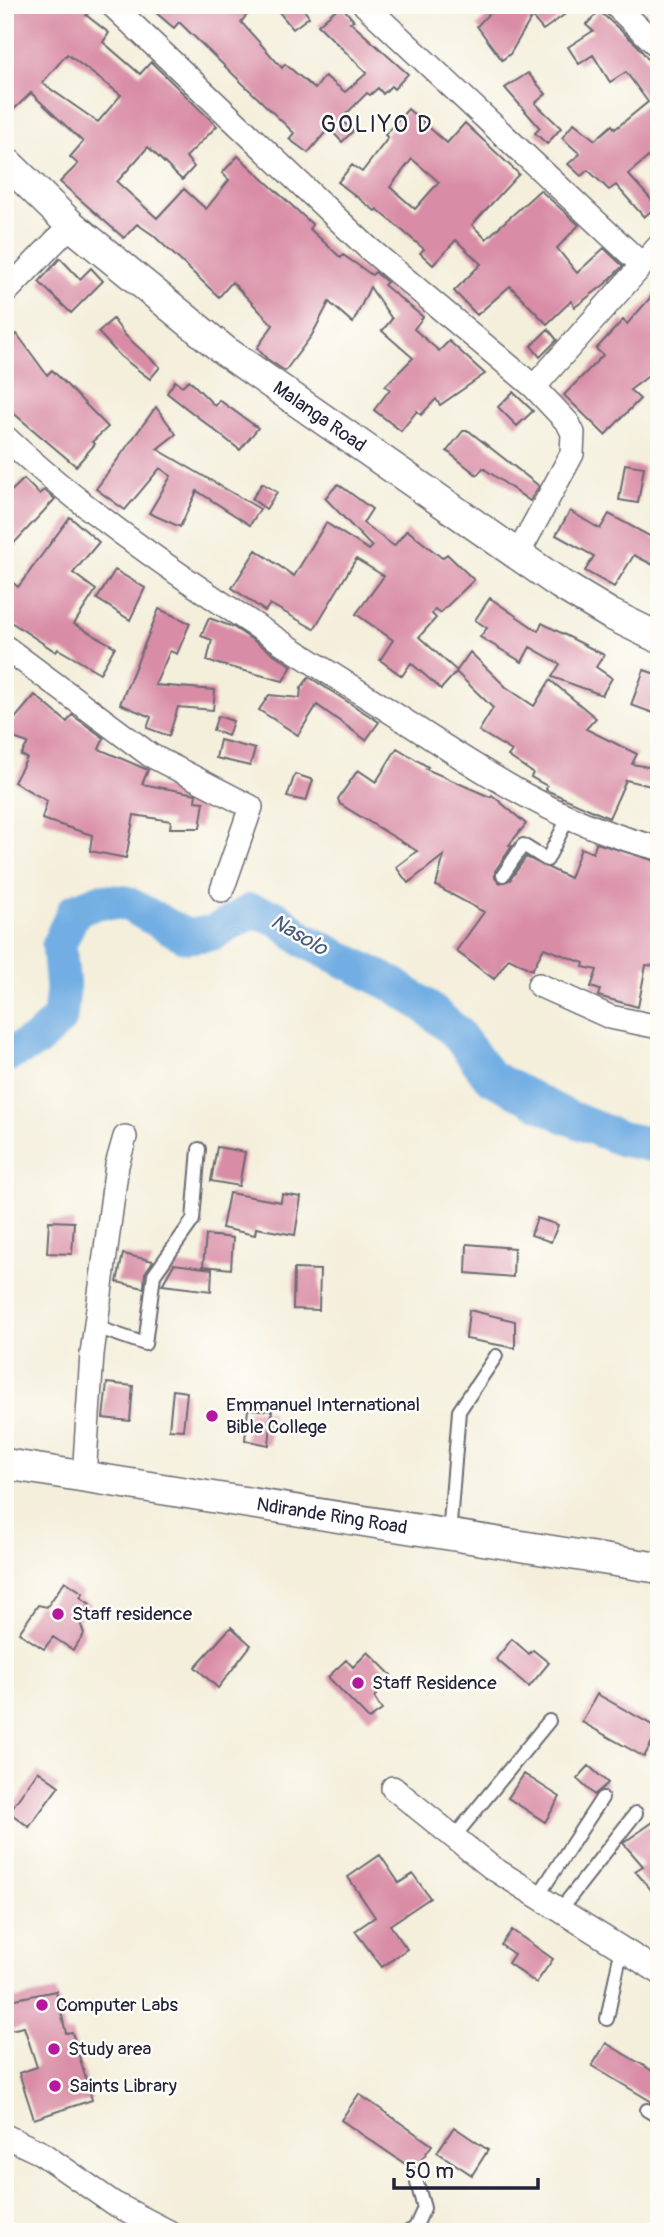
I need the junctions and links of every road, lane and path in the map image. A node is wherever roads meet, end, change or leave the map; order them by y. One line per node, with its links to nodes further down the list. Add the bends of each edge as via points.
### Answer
1 (112, 5): 10 (street, via 367,247)
2 (365, 5): 8 (street)
3 (615, 5): 4 (street)
4 (659, 47)
5 (5, 161): 6 (street, Malanga Road)
6 (71, 225): 9 (street); 12 (street, Malanga Road, via 225,351)
7 (659, 246): 8 (street)
8 (641, 264): 10 (street)
9 (5, 293)
10 (534, 387): 12 (street, via 568,423 573,444 572,454)
11 (5, 437): 15 (street, via 106,520 229,606 518,792)
12 (518, 554): 13 (street, Malanga Road, via 600,608)
13 (659, 638)
14 (5, 647): 18 (street, via 150,755 251,807)
15 (568, 818): 16 (street, via 615,838); 17 (lane, via 547,860 523,845)
16 (659, 848)
17 (503, 875)
18 (222, 890)
19 (539, 985): 20 (street, via 610,1017)
20 (659, 1027)
21 (125, 1137): 23 (street, via 117,1165)
22 (199, 1149): 23 (lane, via 193,1220 154,1275 145,1344)
23 (96, 1327): 26 (street)
24 (496, 1356): 27 (lane, via 459,1411)
25 (5, 1464): 26 (street, Ndirande Ring Road)
26 (84, 1477): 27 (street, Ndirande Ring Road)
27 (449, 1536): 28 (street, Ndirande Ring Road)
28 (659, 1568)
29 (549, 1721): 33 (lane)
30 (393, 1788): 33 (street)
31 (602, 1798): 34 (lane)
32 (636, 1814): 35 (lane)
33 (454, 1837): 34 (street)
34 (538, 1896): 35 (street)
35 (560, 1910): 36 (street)
36 (621, 1951): 37 (street); 38 (lane)
37 (659, 1972)
38 (607, 2019)
39 (647, 2110): 40 (lane)
40 (659, 2117)
41 (5, 2136): 43 (street, via 41,2153 113,2203)
42 (417, 2183): 44 (lane, via 424,2208 415,2228)
43 (169, 2232)
44 (408, 2232)

